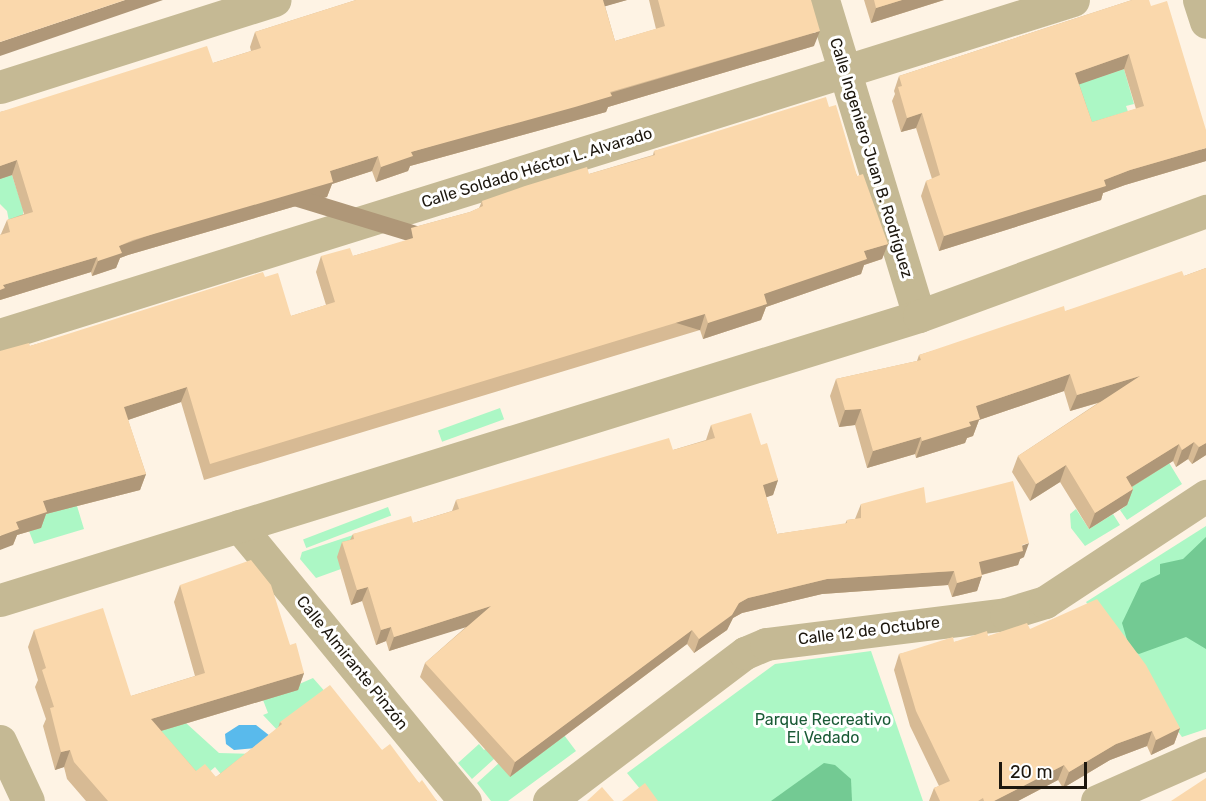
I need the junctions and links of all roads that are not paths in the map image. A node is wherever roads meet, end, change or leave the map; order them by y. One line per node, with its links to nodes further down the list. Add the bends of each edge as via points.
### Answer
1 (275, 0): 7 (street)
2 (823, 0): 6 (street, Calle Ingeniero Juan B. Rodríguez)
3 (1073, 0): 6 (street, Calle Soldado Héctor L. Alvarado)
4 (1199, 0): 5 (street)
5 (1206, 22)
6 (845, 72): 9 (street, Calle Ingeniero Juan B. Rodríguez); 10 (street, Calle Soldado Héctor L. Alvarado)
7 (0, 87)
8 (1206, 210): 9 (street)
9 (919, 316): 12 (street)
10 (0, 335)
11 (1206, 496): 18 (street, Calle 12 de Octubre, via 1045,602 1006,614 766,644 745,653)
12 (239, 525): 13 (street); 17 (street, Calle Almirante Pinzón)
13 (0, 600)
14 (0, 741): 16 (street)
15 (1206, 753): 19 (street)
16 (28, 801)
17 (465, 801)
18 (549, 801)
19 (1097, 801)

